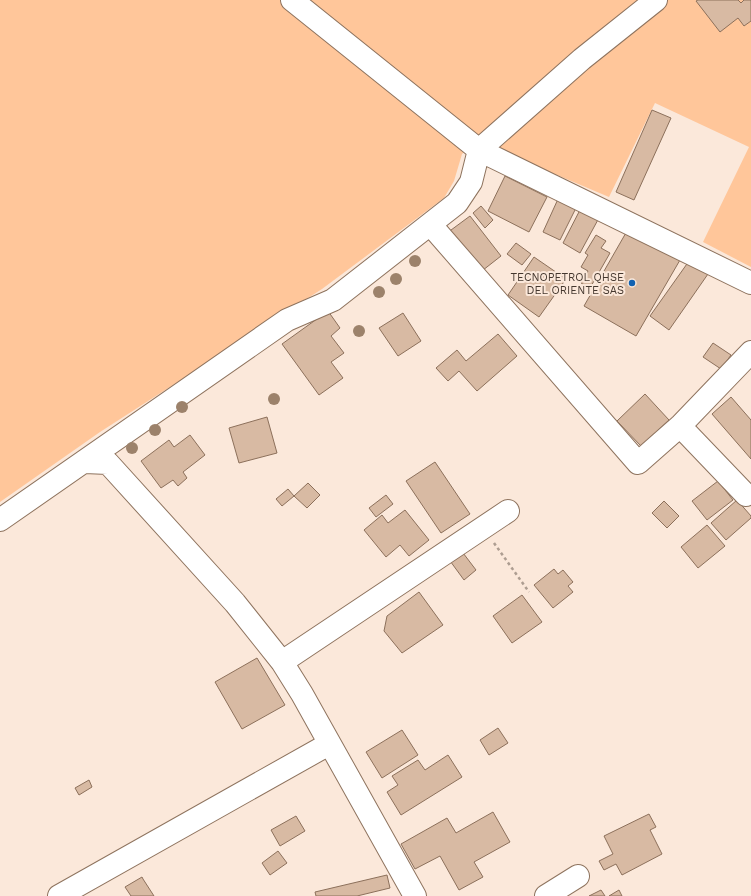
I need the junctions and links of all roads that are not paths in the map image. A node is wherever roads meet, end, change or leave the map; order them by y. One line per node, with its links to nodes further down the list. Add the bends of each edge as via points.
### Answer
1 (292, 0): 3 (street)
2 (656, 0): 3 (street, via 582,59)
3 (479, 150): 4 (street, via 471,182 457,203); 5 (street)
4 (430, 224): 7 (street, via 638,463); 8 (street, via 333,300 287,320)
5 (751, 282)
6 (751, 352): 7 (street)
7 (680, 426): 11 (street)
8 (118, 438): 9 (street); 10 (street)
9 (85, 462): 10 (street); 13 (street)
10 (108, 463): 14 (street, via 235,603)
11 (746, 495)
12 (508, 511): 14 (street)
13 (0, 520)
14 (282, 662): 15 (street)
15 (329, 744): 17 (street); 18 (street)
16 (578, 876): 19 (street)
17 (59, 896)
18 (415, 896)
19 (546, 896)

